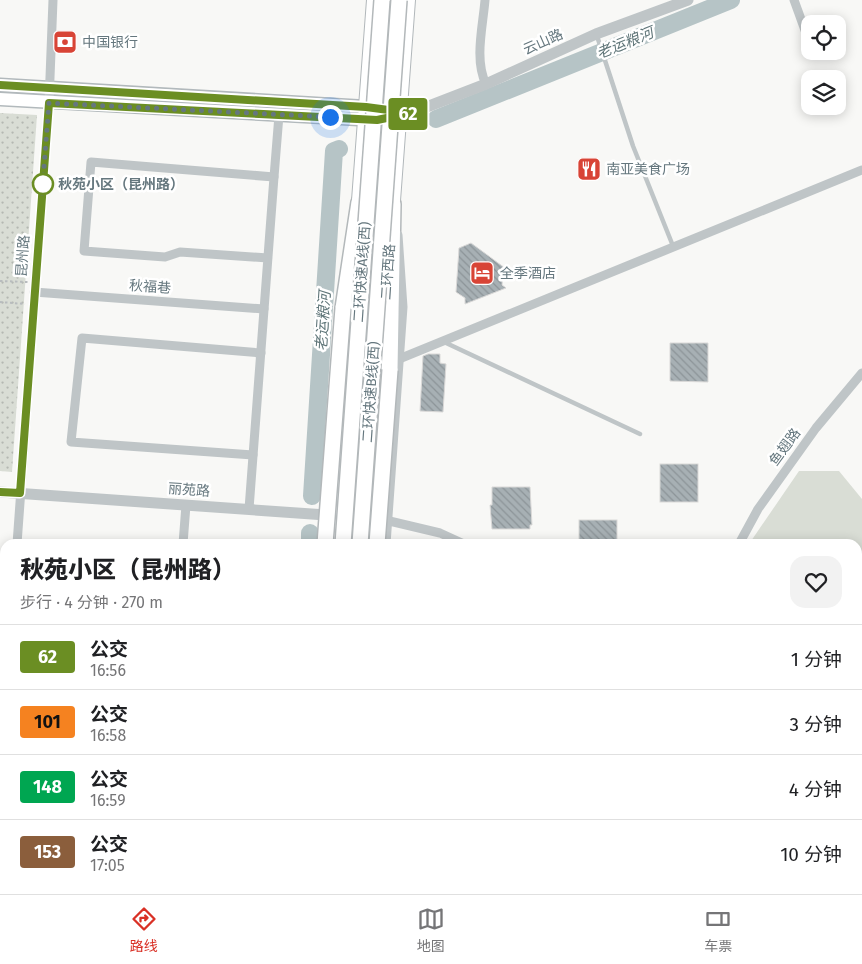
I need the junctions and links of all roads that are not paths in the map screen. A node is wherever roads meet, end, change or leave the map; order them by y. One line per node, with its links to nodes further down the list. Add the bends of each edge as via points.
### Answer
1 (53, 0): 13 (street, 昆州路)
2 (374, 0): 16 (main road)
3 (382, 0): 43 (highway, 二环快速A线(西), bridge)
4 (399, 0): 44 (highway, 二环快速B线(西), bridge)
5 (408, 0): 17 (main road, 二环西路)
6 (485, 0): 11 (street, via 480,64)
7 (688, 0): 10 (street, 云山路)
8 (794, 0): 9 (street)
9 (801, 19)
10 (596, 34): 11 (street, 云山路); 23 (lane, via 633,146)
11 (486, 84): 17 (street, 云山路)
12 (0, 85): 13 (main road)
13 (50, 89): 15 (street, 昆州路); 16 (main road)
14 (0, 99): 15 (main road)
15 (49, 103): 18 (main road); 25 (street, 昆州路)
16 (365, 113): 17 (main road); 18 (main road); 21 (main road)
17 (404, 113): 22 (main road, 二环西路)
18 (279, 114): 20 (street)
19 (862, 170): 23 (street)
20 (274, 177): 24 (street); 24 (street, via 91,162 84,251 165,257 180,252)
21 (359, 202): 37 (main road); 41 (highway, bridge, via 342,308)
22 (393, 204): 29 (highway); 38 (main road, 二环西路)
23 (673, 246): 27 (street)
24 (268, 258): 26 (street)
25 (34, 292): 26 (street, 秋福巷); 34 (street, 昆州路)
26 (264, 310): 28 (street)
27 (442, 342): 29 (street); 31 (lane)
28 (261, 353): 32 (street); 32 (street, via 82,338 71,442)
29 (394, 365): 38 (street); 46 (highway, bridge)
30 (862, 373): 49 (street, 鱼翅路, via 787,468)
31 (640, 434)
32 (252, 455): 36 (street)
33 (0, 492): 34 (street, 丽苑路)
34 (20, 493): 35 (street, 丽苑路); 39 (street, 昆州路)
35 (186, 505): 36 (street, 丽苑路); 40 (street)
36 (249, 509): 37 (street, 丽苑路)
37 (336, 515): 38 (street, 丽苑路); 42 (main road)
38 (378, 519): 45 (main road, 二环西路); 47 (street); 48 (street)
39 (17, 539)
40 (183, 539)
41 (326, 539)
42 (334, 539)
43 (343, 539)
44 (360, 539)
45 (371, 539)
46 (377, 539)
47 (384, 539)
48 (453, 539)
49 (742, 539)

